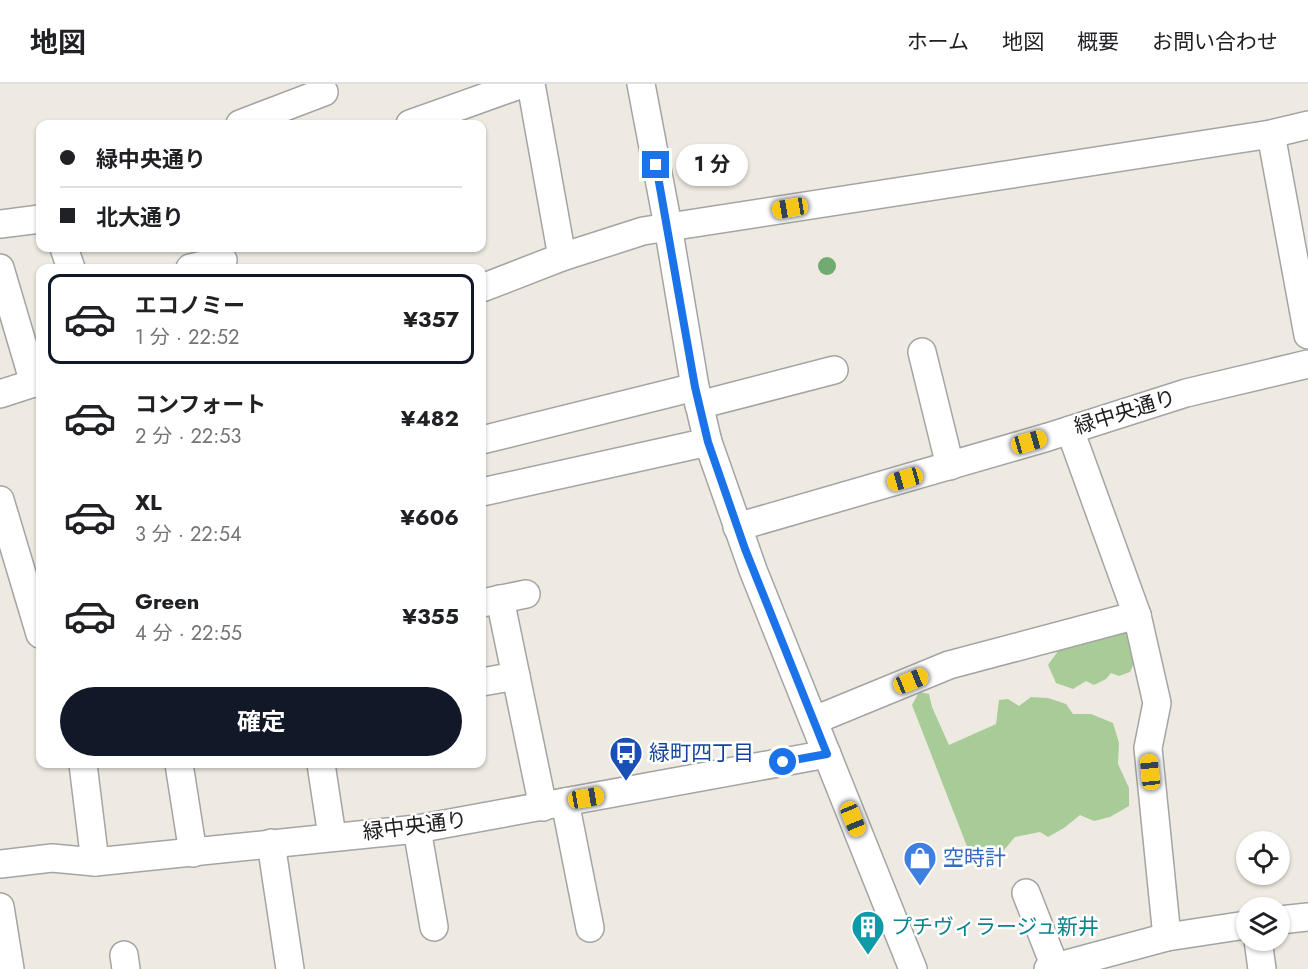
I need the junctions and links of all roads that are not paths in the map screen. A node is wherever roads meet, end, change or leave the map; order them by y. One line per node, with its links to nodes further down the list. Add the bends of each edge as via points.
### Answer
1 (522, 84): 6 (street)
2 (531, 84): 12 (street)
3 (640, 84): 11 (street)
4 (324, 92): 5 (street)
5 (250, 120)
6 (422, 120)
7 (1308, 125): 8 (street)
8 (1271, 134): 11 (street); 17 (street)
9 (36, 220): 10 (street)
10 (0, 224)
11 (668, 226): 12 (street); 25 (street)
12 (562, 257): 16 (street)
13 (223, 259): 14 (street)
14 (205, 264)
15 (0, 268): 22 (street)
16 (486, 286)
17 (1304, 296): 18 (street)
18 (1308, 335)
19 (922, 352): 29 (street)
20 (1308, 364): 26 (street, 緑中央通り, via 1186,393)
21 (834, 370): 25 (street)
22 (36, 379)
23 (36, 382): 24 (street)
24 (0, 394)
25 (697, 396): 27 (street); 28 (street)
26 (1070, 430): 29 (street, 緑中央通り); 34 (street)
27 (486, 439)
28 (708, 442): 30 (street); 32 (street)
29 (950, 465): 32 (street, 緑中央通り)
30 (486, 491)
31 (0, 501): 35 (street)
32 (737, 527): 38 (street)
33 (503, 599): 36 (street)
34 (1137, 615): 38 (street, via 949,665); 57 (street, via 1157,703 1148,748)
35 (36, 621)
36 (516, 676): 37 (street); 43 (street)
37 (486, 681)
38 (815, 720): 39 (street)
39 (827, 754): 43 (street, 緑中央通り); 62 (street)
40 (83, 768): 48 (street)
41 (180, 768): 47 (street)
42 (322, 768): 45 (street)
43 (554, 805): 44 (street, 緑中央通り); 56 (street)
44 (417, 829): 45 (street, 緑中央通り); 54 (street)
45 (332, 836): 46 (street, 緑中央通り)
46 (271, 843): 47 (street, 緑中央通り); 61 (street)
47 (194, 853): 48 (street, 緑中央通り)
48 (95, 862): 49 (street, 緑中央通り, via 52,858)
49 (0, 864)
50 (1026, 893): 59 (street)
51 (0, 907): 60 (street)
52 (1308, 917): 53 (street)
53 (1290, 919)
54 (434, 927)
55 (1236, 927): 57 (street)
56 (590, 928)
57 (1167, 937): 59 (street)
58 (1260, 951): 63 (street)
59 (1052, 968)
60 (10, 969)
61 (290, 969)
62 (913, 969)
63 (1262, 969)

